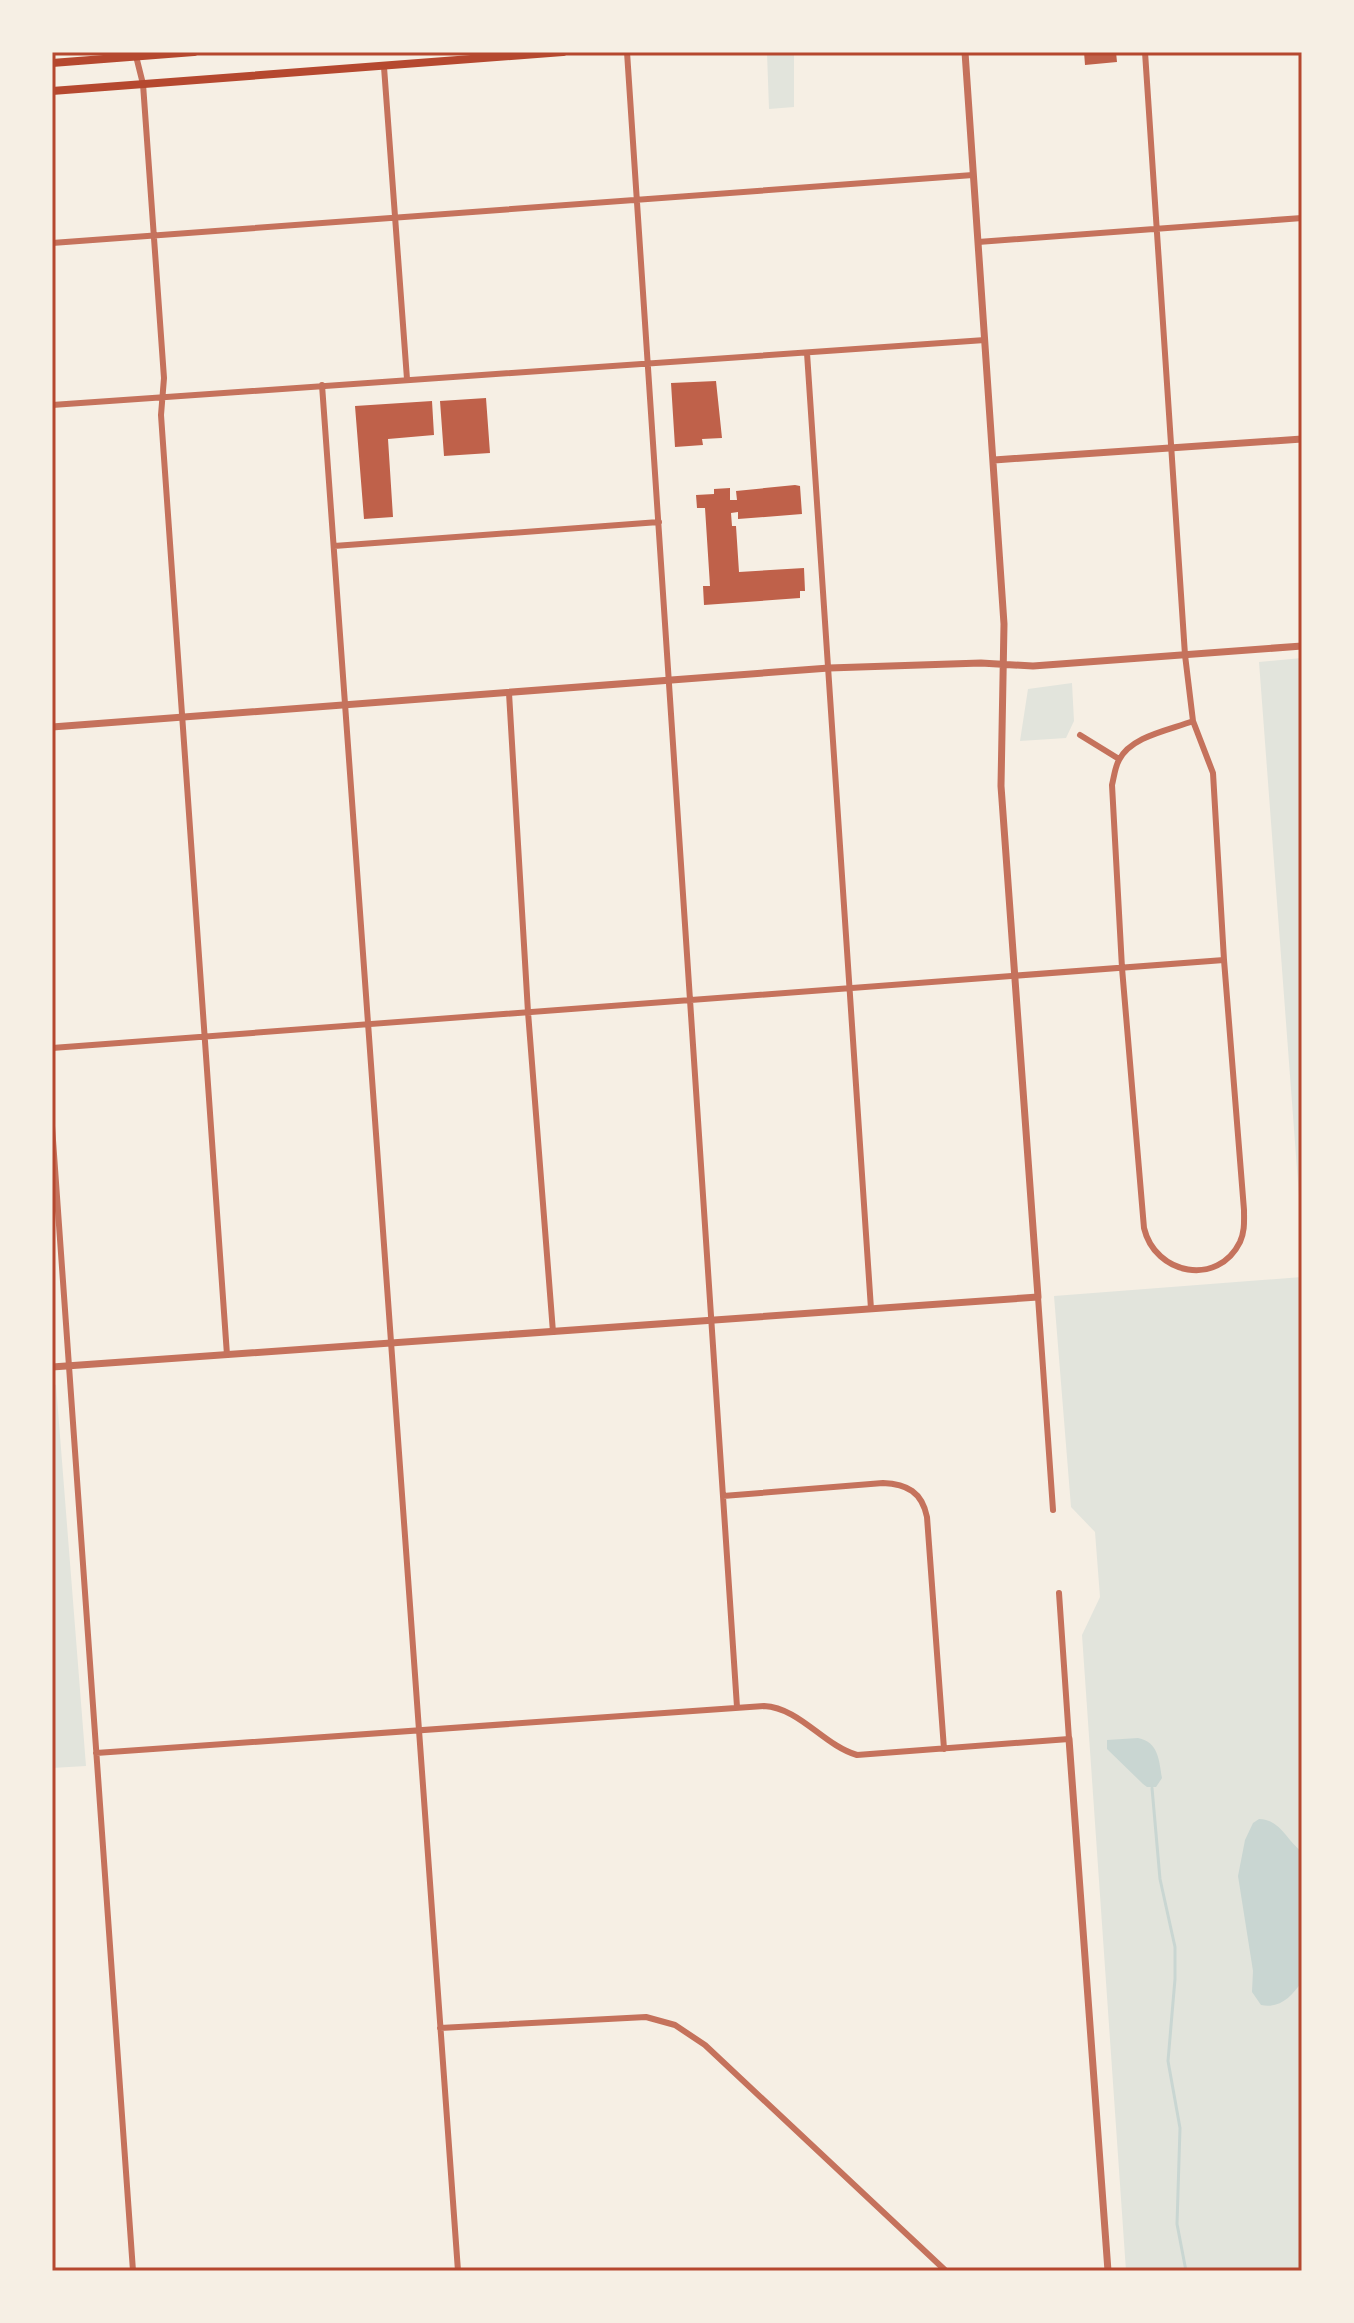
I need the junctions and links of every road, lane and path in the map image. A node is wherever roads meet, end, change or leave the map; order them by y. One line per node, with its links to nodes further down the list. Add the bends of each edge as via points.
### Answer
1 (194, 52): 6 (main road)
2 (563, 52): 8 (main road)
3 (627, 52): 12 (street)
4 (965, 52): 11 (street)
5 (1145, 52): 15 (street)
6 (135, 54): 7 (main road); 9 (street)
7 (52, 63)
8 (384, 67): 9 (main road); 13 (street)
9 (143, 84): 10 (main road); 16 (street)
10 (52, 91)
11 (973, 175): 12 (street); 17 (street)
12 (635, 201): 13 (street); 21 (street)
13 (396, 218): 16 (street); 22 (street)
14 (1302, 218): 15 (street)
15 (1157, 229): 17 (street); 27 (street)
16 (154, 236): 18 (street); 24 (street)
17 (978, 242): 19 (street)
18 (52, 243)
19 (985, 340): 20 (street); 28 (street)
20 (807, 353): 21 (street); 34 (street)
21 (648, 364): 22 (street); 29 (street)
22 (407, 379): 23 (street)
23 (322, 385): 24 (street); 30 (street)
24 (163, 397): 25 (street); 38 (street)
25 (52, 405)
26 (1302, 439): 27 (street)
27 (1171, 449): 28 (street); 32 (street)
28 (994, 460): 33 (street)
29 (659, 522): 30 (street); 35 (street)
30 (334, 546): 37 (street)
31 (1302, 646): 32 (street)
32 (1185, 655): 33 (street); 39 (street)
33 (1004, 664): 34 (street); 45 (street, via 1001,771)
34 (829, 668): 35 (street); 46 (street)
35 (670, 680): 36 (street); 47 (street)
36 (509, 693): 37 (street); 48 (street)
37 (345, 705): 38 (street); 49 (street)
38 (182, 717): 40 (street); 50 (street)
39 (1193, 721): 42 (street, via 1137,742); 43 (street, via 1213,773)
40 (52, 727)
41 (1080, 735): 42 (street)
42 (1119, 759): 44 (street, via 1112,785)
43 (1224, 960): 44 (street); 44 (street, via 1244,1229 1228,1257 1210,1268 1182,1270 1165,1262 1146,1239)
44 (1122, 968): 45 (street)
45 (1015, 976): 46 (street); 53 (street)
46 (850, 988): 47 (street); 54 (street)
47 (691, 1000): 48 (street); 55 (street)
48 (528, 1012): 49 (street); 56 (street)
49 (369, 1024): 50 (street); 57 (street)
50 (204, 1036): 51 (street); 58 (street)
51 (52, 1048)
52 (52, 1126): 59 (street)
53 (1038, 1297): 54 (street); 62 (street)
54 (871, 1309): 55 (street)
55 (711, 1320): 56 (street); 61 (street)
56 (553, 1332): 57 (street)
57 (393, 1343): 58 (street); 65 (street)
58 (227, 1355): 59 (street)
59 (69, 1366): 60 (street); 68 (street)
60 (52, 1367)
61 (723, 1496): 64 (street); 67 (street, via 883,1483 905,1486 920,1496 927,1517)
62 (1053, 1510)
63 (1059, 1593): 66 (street)
64 (737, 1707): 65 (street); 67 (street, via 783,1710 834,1746 857,1755)
65 (419, 1730): 68 (street); 69 (street)
66 (1069, 1739): 67 (street); 73 (street)
67 (944, 1749)
68 (96, 1753): 70 (street)
69 (440, 2028): 71 (street); 72 (street, via 627,2016 675,2025 705,2045)
70 (133, 2271)
71 (458, 2271)
72 (946, 2271)
73 (1108, 2271)

